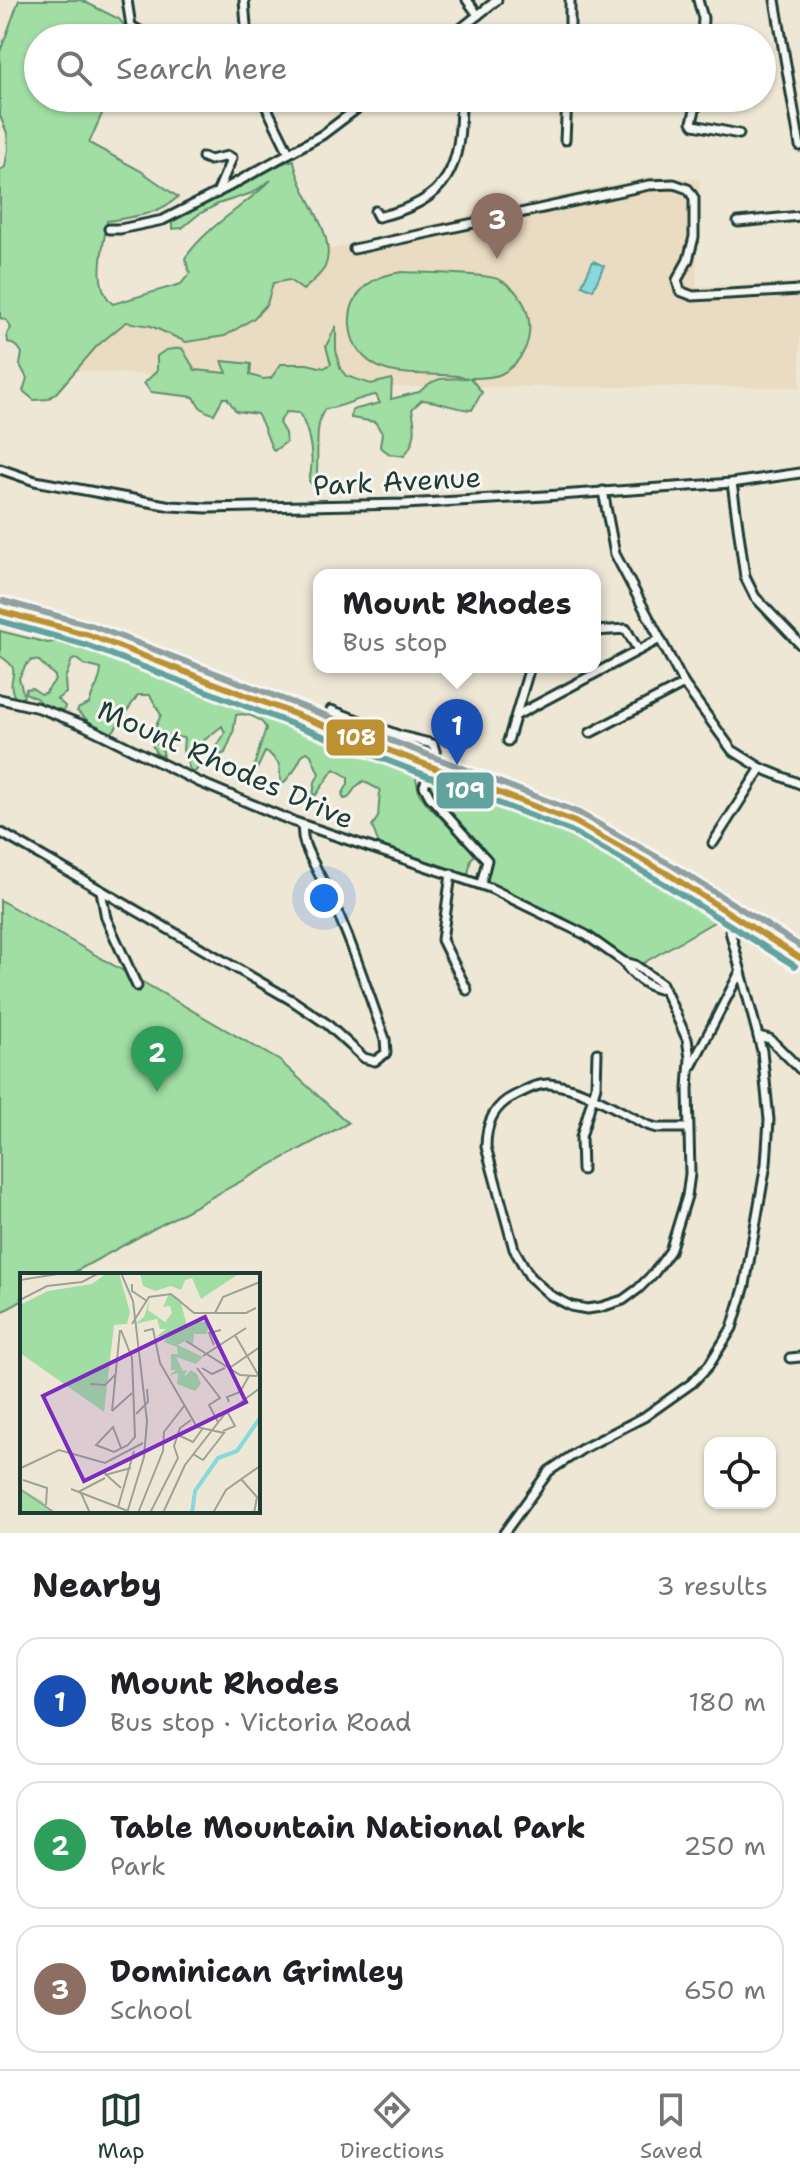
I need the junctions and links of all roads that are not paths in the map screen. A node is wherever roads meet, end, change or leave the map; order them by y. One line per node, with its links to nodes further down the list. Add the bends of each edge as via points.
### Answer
1 (127, 0): 9 (street)
2 (244, 0): 10 (street)
3 (467, 0): 8 (street)
4 (497, 0): 8 (street)
5 (570, 0): 12 (street)
6 (698, 0): 13 (street)
7 (775, 0): 21 (street)
8 (478, 15): 11 (street)
9 (131, 24)
10 (245, 24)
11 (470, 24)
12 (570, 24)
13 (702, 24)
14 (269, 112): 22 (street)
15 (352, 112): 22 (street)
16 (461, 112): 25 (street, via 456,156 439,188 412,206 378,217)
17 (566, 112): 20 (street)
18 (694, 112): 19 (street, via 694,125)
19 (739, 134)
20 (565, 140)
21 (800, 146)
22 (289, 153): 24 (street)
23 (203, 157): 24 (street, via 232,158)
24 (217, 193): 28 (street, via 159,221)
25 (375, 211)
26 (800, 216): 27 (street)
27 (738, 222)
28 (109, 229)
29 (354, 249): 30 (street, via 674,184 688,189 695,204 693,247 677,280 680,291 693,296)
30 (800, 290)
31 (0, 469): 34 (street, Park Avenue, via 35,481 184,508 405,504)
32 (800, 473): 33 (street, Park Avenue)
33 (732, 483): 34 (street, Park Avenue); 38 (street, via 745,577 755,597)
34 (603, 491): 37 (street, via 613,550)
35 (0, 611): 49 (main road, via 89,635)
36 (601, 631): 39 (street, via 626,629)
37 (660, 639): 39 (street); 43 (street)
38 (800, 644)
39 (638, 650): 40 (street)
40 (601, 670)
41 (528, 673): 46 (street)
42 (595, 673): 46 (street)
43 (684, 684): 47 (street); 50 (street, via 732,750)
44 (0, 699): 52 (street, Mount Rhodes Drive, via 83,725)
45 (331, 710): 49 (street, via 433,744 441,750)
46 (517, 715): 48 (street)
47 (590, 733)
48 (508, 741)
49 (432, 768): 56 (street, via 427,792 487,860); 58 (main road, via 575,822)
50 (761, 768): 51 (street); 54 (street)
51 (800, 784)
52 (303, 825): 55 (street, Mount Rhodes Drive); 57 (street, via 303,840 357,956 387,1046 382,1057 368,1061 293,1001)
53 (0, 832): 57 (street)
54 (713, 843)
55 (451, 874): 56 (street, Mount Rhodes Drive); 62 (street, via 442,940)
56 (481, 884): 65 (street, Mount Rhodes Drive, via 578,930 624,962 630,972 664,990 687,1039)
57 (101, 891): 61 (street, via 106,918)
58 (735, 915): 59 (main road); 60 (street, via 730,931)
59 (800, 958)
60 (740, 972): 63 (street); 65 (street)
61 (137, 986)
62 (467, 990)
63 (758, 1036): 66 (street, via 770,1039); 72 (street, via 767,1082 768,1146 745,1285 728,1336 692,1383 549,1471)
64 (597, 1053): 67 (street)
65 (691, 1067): 68 (street)
66 (800, 1069)
67 (593, 1098): 68 (street, via 647,1125); 68 (street, via 548,1084 536,1086 504,1101 486,1130 514,1249 530,1277 571,1306 587,1309 623,1300 670,1251 687,1196); 69 (street, via 581,1137)
68 (689, 1128)
69 (582, 1170)
70 (800, 1357): 71 (street)
71 (790, 1358)
72 (504, 1533)

